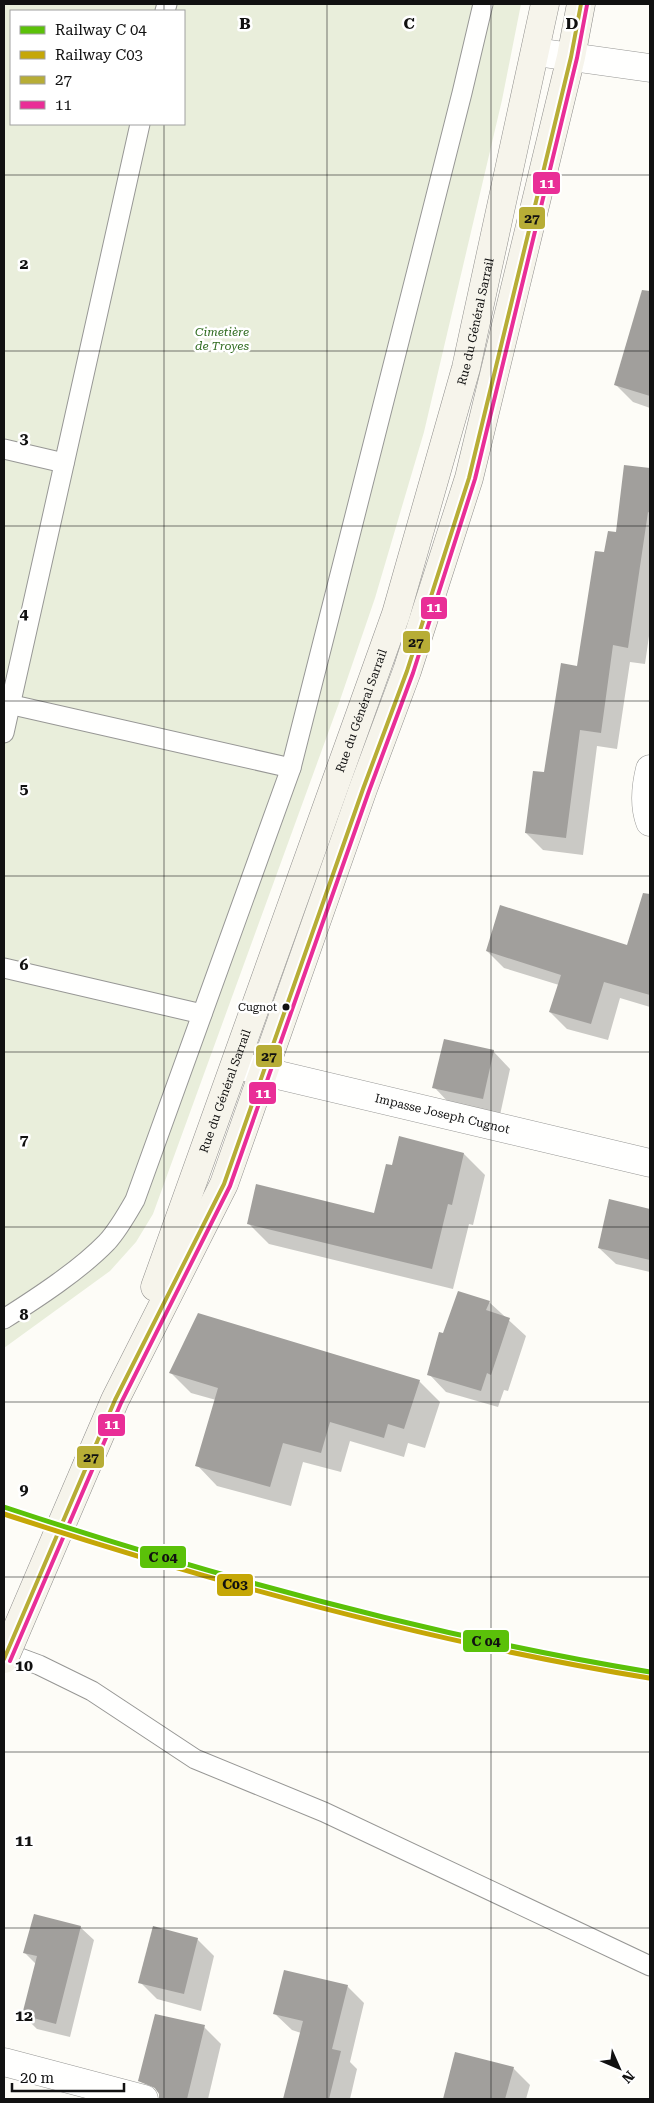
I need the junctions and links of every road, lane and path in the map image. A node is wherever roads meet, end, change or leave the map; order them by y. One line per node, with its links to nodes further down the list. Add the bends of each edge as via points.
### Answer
1 (483, 4): 12 (lane)
2 (545, 4): 4 (street, Rue du Général Sarrail)
3 (581, 4): 5 (street, Rue du Général Sarrail)
4 (536, 52): 5 (street); 17 (street, Rue du Général Sarrail, via 466,368 396,614)
5 (571, 57): 6 (street); 18 (street, Rue du Général Sarrail, via 469,478 407,671)
6 (650, 68)
7 (140, 125): 9 (lane)
8 (4, 449): 9 (lane)
9 (64, 463): 10 (lane)
10 (7, 704): 11 (lane); 12 (lane)
11 (4, 733)
12 (291, 768): 16 (lane)
13 (650, 769): 14 (street, via 647,813)
14 (650, 822)
15 (4, 968): 16 (lane)
16 (202, 1014): 20 (lane, via 135,1200 122,1222 106,1242 79,1266)
17 (236, 1065): 18 (street, Impasse Joseph Cugnot); 21 (street, Rue du Général Sarrail)
18 (264, 1072): 19 (street, Impasse Joseph Cugnot); 21 (street, Rue du Général Sarrail, via 224,1184)
19 (650, 1163)
20 (4, 1319)
21 (115, 1400): 23 (street, Rue du Général Sarrail, bridge)
22 (4, 1652): 24 (lane, via 92,1691 195,1760 324,1812)
23 (4, 1660)
24 (650, 1966)
25 (4, 2062): 26 (street)
26 (144, 2099)

